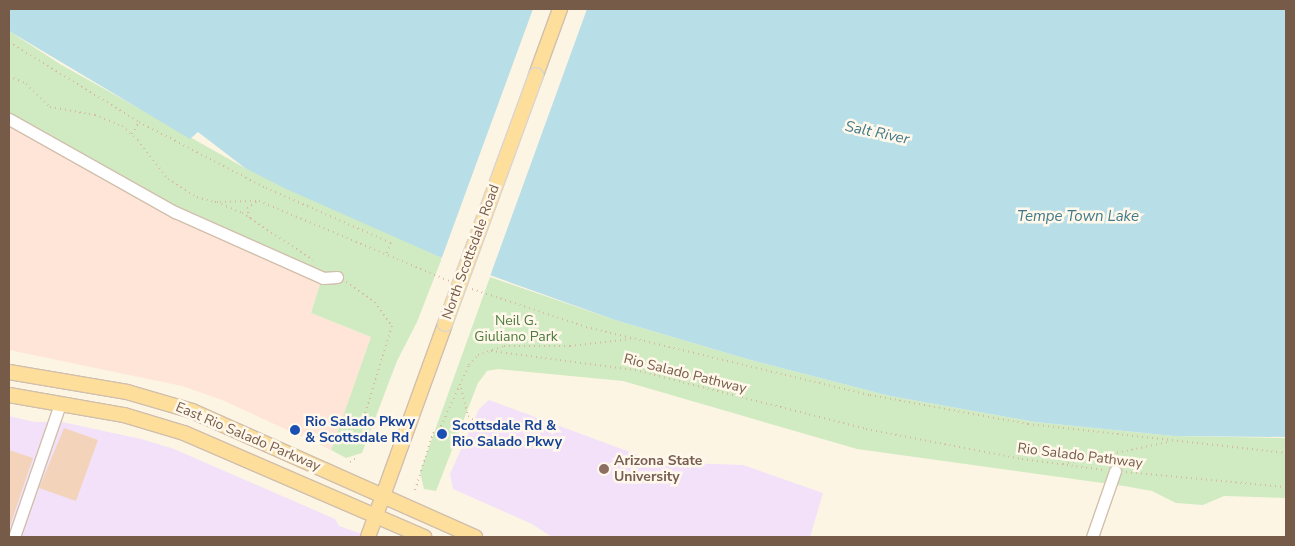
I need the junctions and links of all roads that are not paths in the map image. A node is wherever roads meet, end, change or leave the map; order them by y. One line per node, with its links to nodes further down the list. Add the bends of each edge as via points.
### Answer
1 (560, 9): 8 (main road, North Scottsdale Road, bridge)
2 (9, 119): 3 (lane, via 175,212 323,278)
3 (338, 277)
4 (9, 372): 8 (main road, East Rio Salado Parkway, via 127,392 192,411)
5 (9, 396): 6 (main road, East Rio Salado Parkway)
6 (60, 404): 9 (main road, East Rio Salado Parkway, via 124,415 184,433); 10 (lane)
7 (1115, 471): 14 (lane)
8 (384, 495): 9 (main road, North Scottsdale Road); 13 (main road, East Rio Salado Parkway)
9 (376, 515): 11 (main road, North Scottsdale Road); 12 (main road, East Rio Salado Parkway)
10 (14, 537)
11 (368, 537)
12 (424, 537)
13 (475, 537)
14 (1092, 537)

